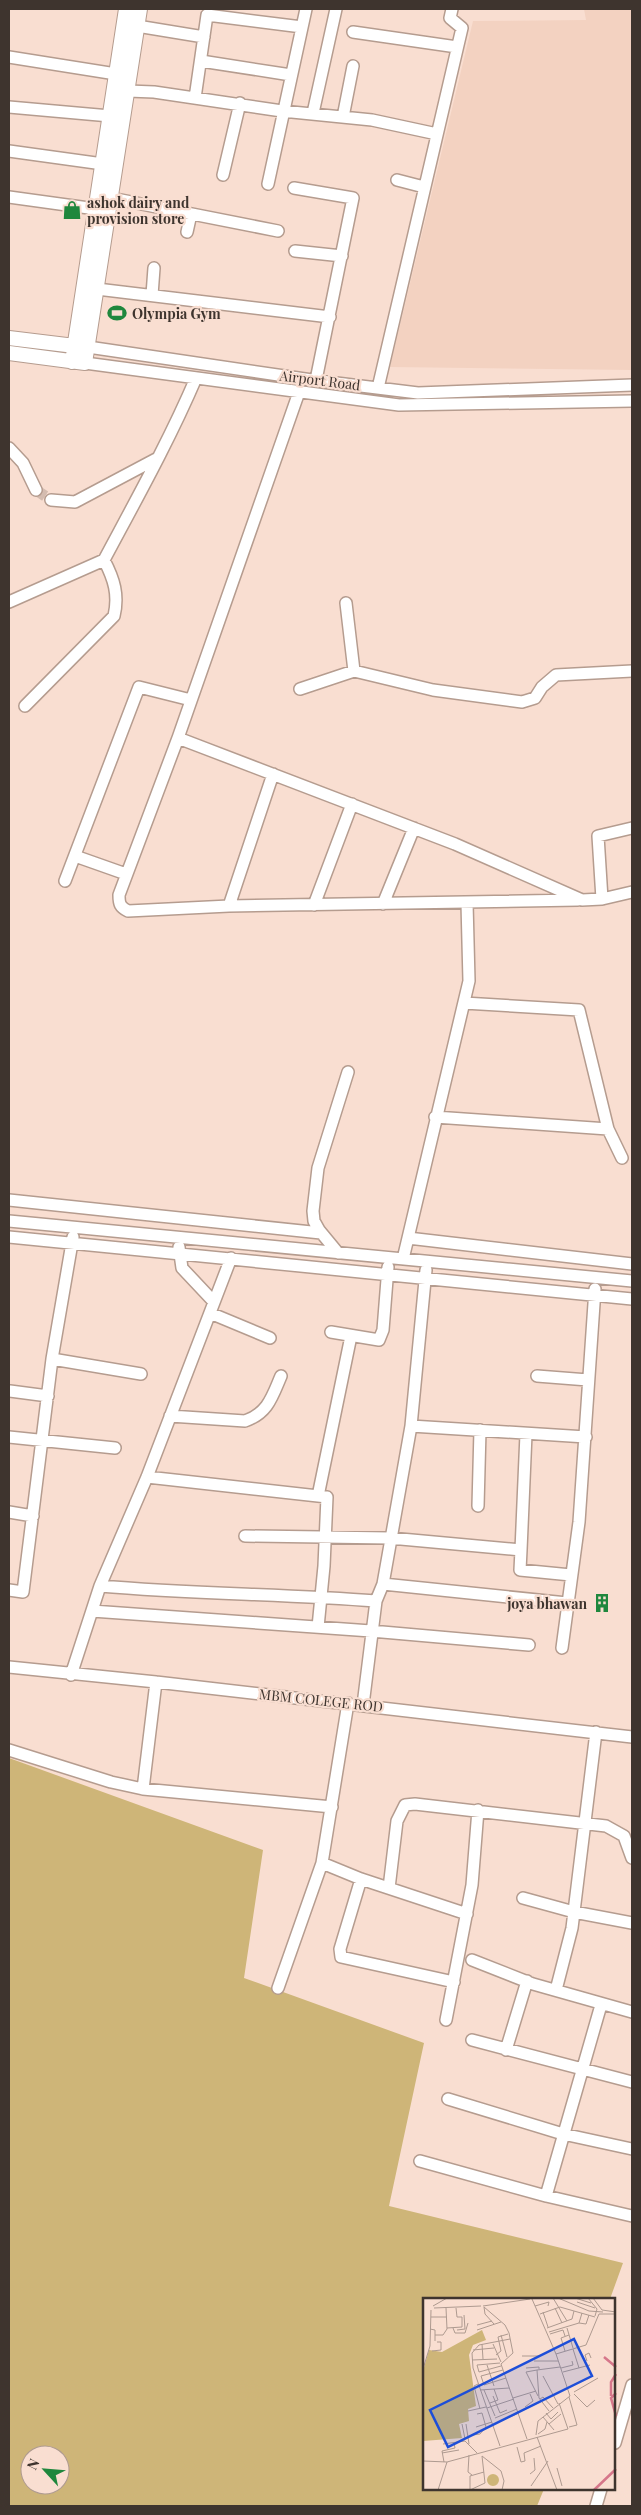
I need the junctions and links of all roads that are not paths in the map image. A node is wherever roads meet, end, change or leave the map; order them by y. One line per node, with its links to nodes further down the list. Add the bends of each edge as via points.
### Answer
1 (126, 9): 14 (main road)
2 (140, 9): 6 (main road)
3 (306, 9): 7 (street)
4 (336, 9): 21 (street)
5 (452, 9): 10 (street, via 450,18 462,28)
6 (137, 26): 9 (street); 16 (main road)
7 (302, 26): 9 (street, via 207,14); 15 (street)
8 (353, 32): 10 (street)
9 (204, 37): 12 (street)
10 (457, 47): 24 (street)
11 (9, 57): 14 (street)
12 (201, 61): 15 (street); 17 (street)
13 (353, 66): 23 (street)
14 (116, 74): 22 (main road)
15 (291, 76): 20 (street)
16 (128, 91): 17 (street); 33 (main road)
17 (194, 98): 18 (street)
18 (240, 103): 20 (street); 27 (street)
19 (9, 108): 22 (street)
20 (282, 111): 21 (street); 29 (street)
21 (314, 113): 23 (street)
22 (110, 116): 26 (main road)
23 (343, 116): 24 (street)
24 (437, 134): 30 (street)
25 (9, 151): 26 (street)
26 (103, 164): 34 (main road)
27 (223, 174)
28 (397, 180): 30 (street)
29 (268, 184)
30 (424, 187): 51 (street)
31 (294, 188): 39 (street, via 353,198)
32 (9, 197): 34 (street)
33 (111, 198): 35 (street); 41 (main road)
34 (96, 209): 45 (main road)
35 (191, 214): 36 (street); 37 (street)
36 (278, 231)
37 (187, 232)
38 (295, 251): 39 (street)
39 (342, 256): 43 (street)
40 (154, 268): 42 (street)
41 (97, 289): 42 (street); 45 (main road)
42 (152, 295): 43 (street)
43 (330, 317): 49 (street)
44 (9, 338): 45 (main road, Airport Road)
45 (81, 346): 47 (main road); 49 (street, Airport Road)
46 (9, 353): 47 (main road, Airport Road)
47 (78, 362): 48 (street, Airport Road)
48 (196, 378): 52 (street, Airport Road); 55 (street, via 174,430)
49 (316, 380): 51 (street, Airport Road)
50 (632, 385): 51 (street, Airport Road, via 418,392)
51 (378, 388)
52 (299, 392): 53 (street, Airport Road, via 399,405); 64 (street)
53 (632, 401)
54 (9, 448): 56 (street, via 23,463)
55 (156, 459): 57 (street, via 75,502); 58 (street)
56 (36, 490)
57 (51, 500)
58 (104, 560): 59 (street); 65 (street, via 115,581 117,603 114,616)
59 (9, 602)
60 (346, 604): 61 (street)
61 (354, 671): 62 (street, via 433,690 522,702 535,698 556,675); 63 (street)
62 (632, 671)
63 (300, 689)
64 (191, 700): 66 (street); 71 (street, via 140,687)
65 (25, 706)
66 (178, 738): 67 (street); 72 (street)
67 (273, 774): 68 (street); 80 (street)
68 (352, 804): 69 (street); 79 (street)
69 (414, 828): 76 (street); 78 (street)
70 (632, 828): 75 (street, via 598,836)
71 (75, 856): 72 (street); 73 (street)
72 (126, 874): 80 (street, via 119,902 128,911)
73 (65, 881)
74 (632, 892): 75 (street)
75 (602, 899): 76 (street)
76 (582, 900): 77 (street)
77 (467, 903): 78 (street); 81 (street, via 469,980)
78 (383, 904): 79 (street)
79 (314, 905): 80 (street)
80 (228, 906)
81 (464, 1004): 83 (street); 84 (street, via 578,1010)
82 (348, 1072): 89 (street, via 318,1168 313,1210 314,1221)
83 (435, 1117): 84 (street); 92 (street)
84 (608, 1129): 85 (street)
85 (622, 1158)
86 (9, 1200): 89 (street)
87 (9, 1220): 88 (street)
88 (74, 1228): 91 (street); 93 (street)
89 (321, 1233): 95 (street)
90 (9, 1237): 93 (street)
91 (178, 1238): 94 (street); 95 (street)
92 (408, 1238): 98 (street); 100 (street)
93 (73, 1242): 94 (street); 112 (street)
94 (179, 1252): 96 (street); 108 (street, via 182,1268)
95 (338, 1253): 97 (street)
96 (231, 1258): 102 (street); 108 (street)
97 (388, 1258): 98 (street); 102 (street)
98 (403, 1259): 99 (street)
99 (426, 1261): 103 (street); 104 (street)
100 (601, 1261): 101 (street); 104 (street)
101 (632, 1264)
102 (388, 1274): 103 (street); 110 (street, via 382,1336 379,1340)
103 (426, 1277): 106 (street); 120 (street)
104 (597, 1278): 105 (street); 106 (street)
105 (632, 1281)
106 (594, 1295): 107 (street); 116 (street)
107 (632, 1299)
108 (212, 1308): 111 (street); 119 (street)
109 (331, 1332): 110 (street)
110 (351, 1336): 128 (street)
111 (270, 1338)
112 (52, 1358): 113 (street); 118 (street)
113 (141, 1374)
114 (281, 1376): 119 (street, via 268,1406 255,1418 245,1421)
115 (537, 1376): 116 (street)
116 (588, 1380): 124 (street)
117 (10, 1391): 118 (street)
118 (48, 1396): 125 (street)
119 (170, 1416): 127 (street)
120 (411, 1426): 121 (street); 134 (street)
121 (480, 1430): 122 (street); 129 (street)
122 (526, 1434): 124 (street); 135 (street)
123 (9, 1437): 125 (street)
124 (586, 1438): 136 (street)
125 (43, 1441): 126 (street); 131 (street)
126 (116, 1448)
127 (147, 1477): 128 (street); 138 (street)
128 (318, 1496): 133 (street, via 327,1497)
129 (478, 1506)
130 (9, 1512): 131 (street)
131 (33, 1516): 139 (street, via 23,1592)
132 (246, 1536): 133 (street)
133 (326, 1538): 134 (street); 140 (street)
134 (390, 1538): 135 (street); 137 (street)
135 (520, 1550): 136 (street, via 520,1570)
136 (572, 1576): 142 (street)
137 (383, 1584): 141 (street); 142 (street)
138 (100, 1586): 140 (street); 143 (street)
139 (9, 1590)
140 (322, 1597): 141 (street); 144 (street)
141 (376, 1601): 145 (street)
142 (567, 1603): 147 (street)
143 (92, 1611): 144 (street); 149 (street)
144 (318, 1627): 145 (street)
145 (371, 1630): 146 (street); 152 (street)
146 (529, 1645)
147 (562, 1648)
148 (9, 1667): 149 (street, MBM COLEGE ROD)
149 (71, 1674): 150 (street, MBM COLEGE ROD)
150 (156, 1682): 151 (street, MBM COLEGE ROD); 156 (street)
151 (348, 1703): 152 (street, MBM COLEGE ROD); 157 (street)
152 (363, 1705): 153 (street, MBM COLEGE ROD)
153 (596, 1732): 154 (street, MBM COLEGE ROD); 159 (street)
154 (632, 1737)
155 (9, 1750): 156 (street)
156 (143, 1789): 157 (street)
157 (332, 1807): 161 (street)
158 (478, 1810): 159 (street); 163 (street, via 425,1803 405,1805 398,1821); 166 (street)
159 (586, 1822): 160 (street, via 606,1826 624,1836); 165 (street)
160 (632, 1858)
161 (322, 1863): 162 (street); 171 (street)
162 (361, 1879): 163 (street); 170 (street, via 340,1949 341,1957)
163 (389, 1888): 166 (street)
164 (523, 1898): 165 (street)
165 (574, 1912): 167 (street); 172 (street)
166 (467, 1914): 170 (street)
167 (632, 1923)
168 (472, 1960): 169 (street)
169 (527, 1981): 172 (street); 177 (street)
170 (454, 1982): 175 (street)
171 (278, 1988)
172 (556, 1990): 173 (street)
173 (600, 2005): 174 (street); 178 (street)
174 (632, 2012)
175 (446, 2020)
176 (472, 2040): 177 (street)
177 (506, 2050): 178 (street)
178 (582, 2071): 179 (street); 181 (street)
179 (632, 2082)
180 (448, 2099): 181 (street)
181 (564, 2134): 182 (street); 184 (street)
182 (632, 2149)
183 (420, 2160): 184 (street)
184 (546, 2196): 185 (street)
185 (632, 2216)
186 (632, 2385): 187 (street)
187 (630, 2401): 188 (street)
188 (616, 2440)
189 (601, 2490): 190 (street)
190 (596, 2506)

